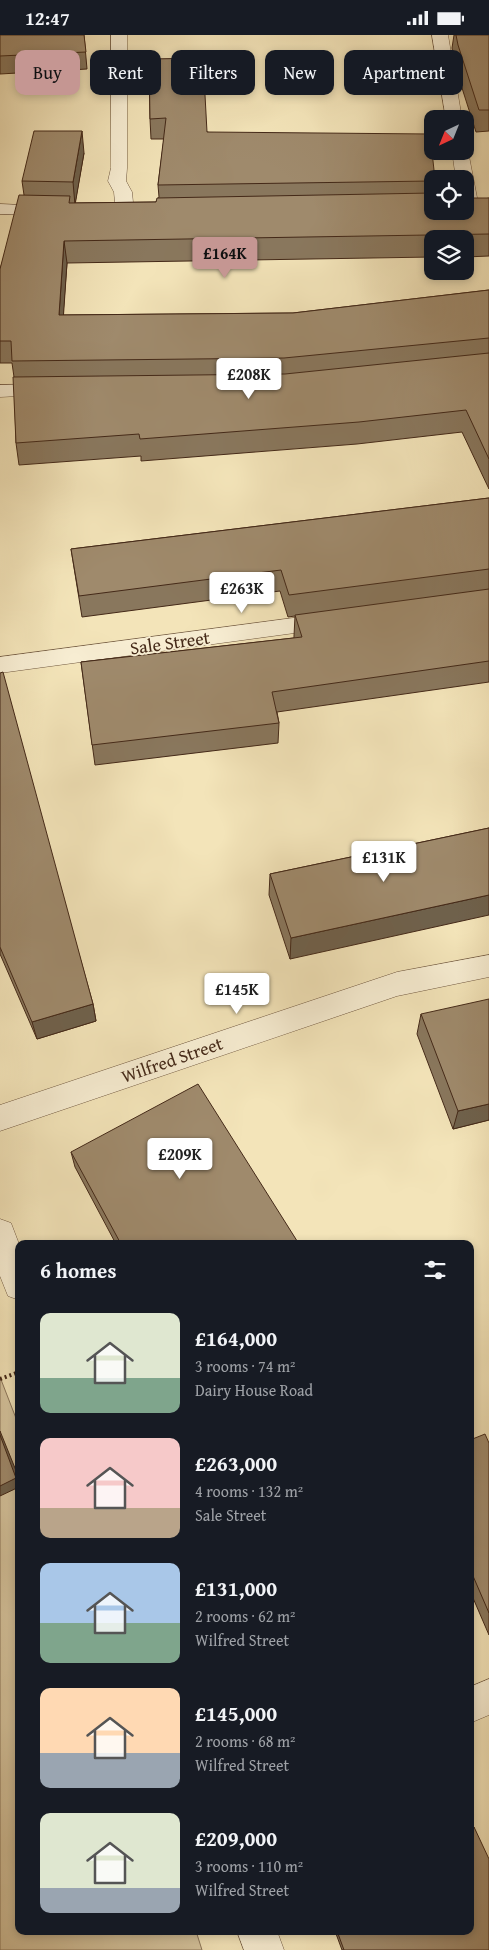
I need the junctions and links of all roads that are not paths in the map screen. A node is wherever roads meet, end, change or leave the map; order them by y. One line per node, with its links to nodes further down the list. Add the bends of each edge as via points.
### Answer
1 (119, 35): 9 (street, via 117,181 123,192)
2 (440, 35): 3 (street)
3 (452, 110)
4 (489, 207): 5 (street)
5 (474, 208)
6 (0, 209): 7 (street)
7 (67, 211)
8 (105, 212): 9 (street)
9 (125, 213): 10 (street)
10 (144, 213)
11 (71, 390): 12 (street)
12 (0, 391)
13 (353, 618): 14 (street, Sale Street)
14 (0, 665)
15 (489, 966): 16 (street, Wilfred Street, via 396,984)
16 (0, 1118)
17 (0, 1233): 18 (street)
18 (15, 1274)
19 (489, 1697): 20 (street)
20 (474, 1703)
21 (258, 1935): 22 (street)
22 (264, 1950)

